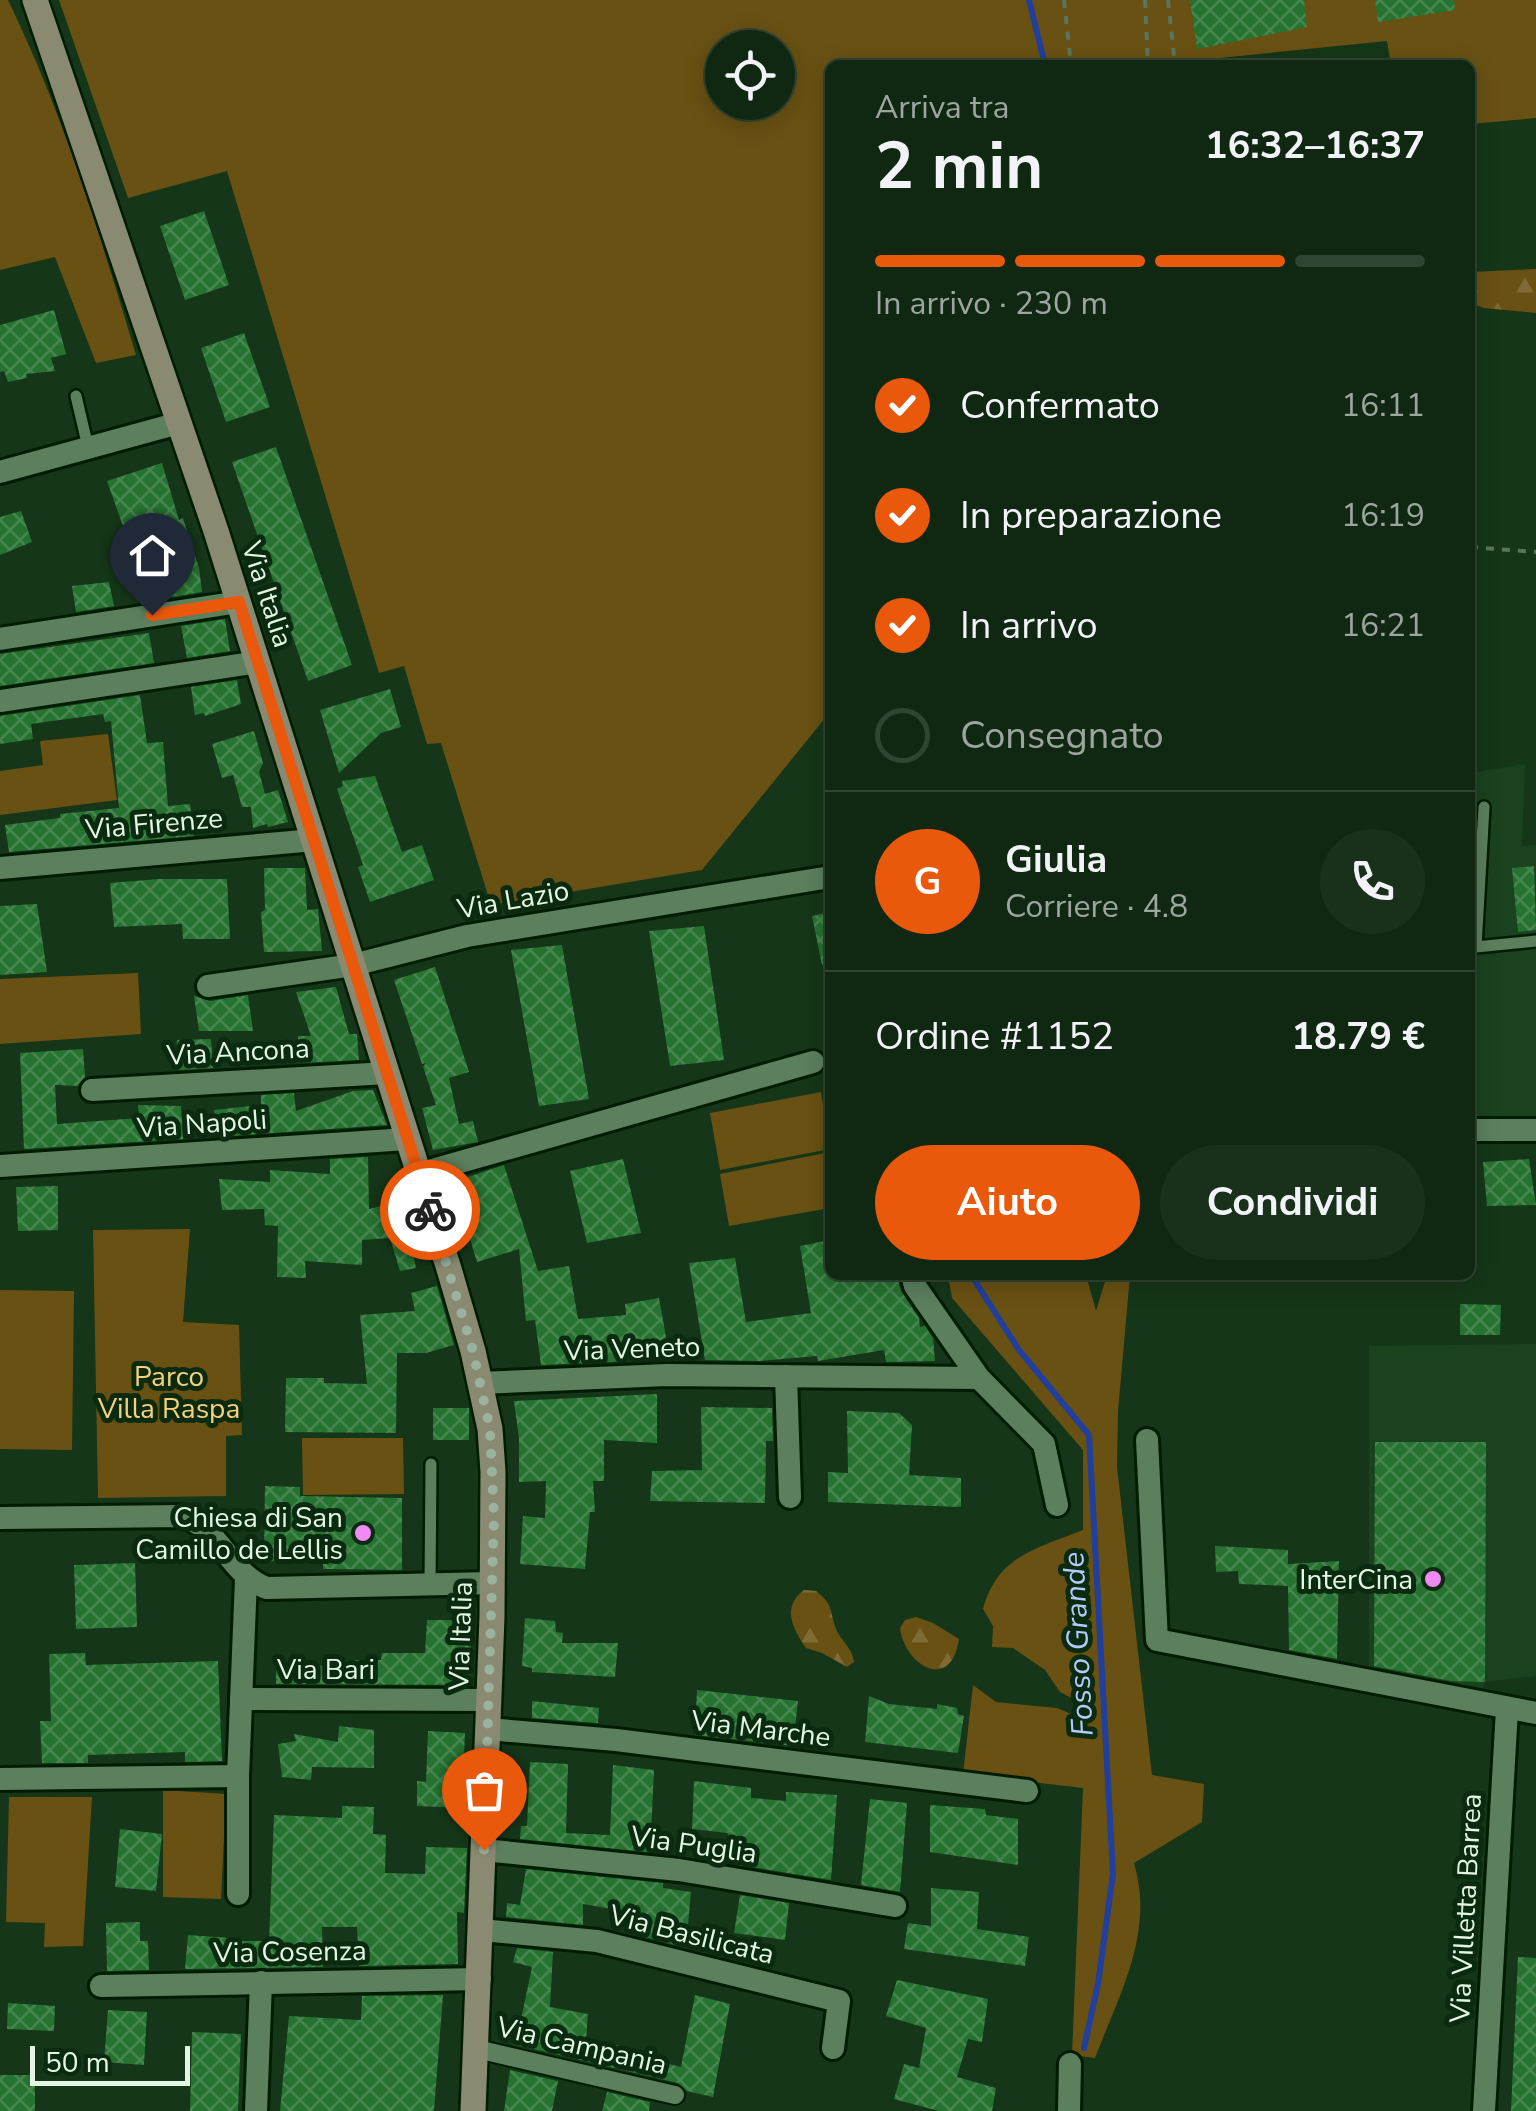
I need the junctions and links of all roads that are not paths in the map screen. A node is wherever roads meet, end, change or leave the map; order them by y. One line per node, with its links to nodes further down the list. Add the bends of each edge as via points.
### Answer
1 (22, 0): 3 (main road, Via Italia)
2 (35, 0): 3 (main road, Via Italia)
3 (46, 38): 5 (main road, Via Italia)
4 (76, 396): 6 (lane)
5 (179, 423): 6 (street); 8 (main road, Via Italia)
6 (88, 447): 7 (street)
7 (0, 472)
8 (239, 602): 9 (street); 10 (main road, Via Italia)
9 (0, 639)
10 (258, 662): 11 (street); 13 (main road, Via Italia)
11 (0, 701)
12 (1484, 807): 16 (lane, via 1476,948)
13 (314, 840): 14 (street, Via Firenze); 17 (main road, Via Italia)
14 (0, 868)
15 (825, 878): 17 (street, Via Lazio, via 467,936)
16 (1536, 942)
17 (353, 965): 18 (street, Via Lazio); 20 (main road, Via Italia)
18 (208, 986)
19 (813, 1062): 26 (street)
20 (386, 1073): 21 (street, Via Ancona); 24 (main road, Via Italia)
21 (92, 1090)
22 (1475, 1130): 23 (street)
23 (1536, 1130)
24 (407, 1139): 25 (street, Via Napoli); 26 (main road, Via Italia)
25 (0, 1166)
26 (418, 1174): 30 (main road, Via Italia)
27 (913, 1280): 29 (street)
28 (786, 1376): 29 (street, Via Veneto); 30 (street, Via Veneto); 33 (street)
29 (979, 1378): 34 (street, via 1044,1444)
30 (480, 1383): 37 (main road, Via Italia, via 493,1472)
31 (1146, 1440): 41 (street, via 1157,1640)
32 (431, 1464): 38 (lane)
33 (790, 1497)
34 (1057, 1504)
35 (0, 1518): 36 (street, via 183,1516 202,1526)
36 (246, 1579): 38 (street, via 291,1590); 39 (street)
37 (492, 1582): 38 (street); 40 (main road, Via Italia)
38 (430, 1585)
39 (241, 1699): 40 (street, Via Bari); 44 (street, Via Bari)
40 (488, 1700): 43 (main road, Via Italia)
41 (1506, 1709): 42 (street); 61 (street, Via Villetta Barrea)
42 (1536, 1713)
43 (488, 1729): 46 (street, Via Marche); 47 (main road, Via Italia)
44 (238, 1776): 45 (street); 48 (street, Via Bari)
45 (0, 1779)
46 (1026, 1790)
47 (484, 1850): 49 (street, Via Puglia, via 679,1870); 50 (main road, Via Italia)
48 (238, 1894)
49 (895, 1906)
50 (482, 1930): 51 (main road, Via Italia); 54 (street, Via Basilicata, via 597,1940 838,2001)
51 (480, 1979): 52 (street, Via Cosenza); 55 (main road, Via Italia)
52 (261, 1982): 53 (street, Via Cosenza); 58 (street)
53 (101, 1986)
54 (833, 2048)
55 (477, 2049): 57 (street, Via Campania); 59 (main road, Via Italia)
56 (1070, 2064): 60 (street)
57 (675, 2094)
58 (256, 2111)
59 (473, 2111)
60 (1069, 2111)
61 (1484, 2111)

